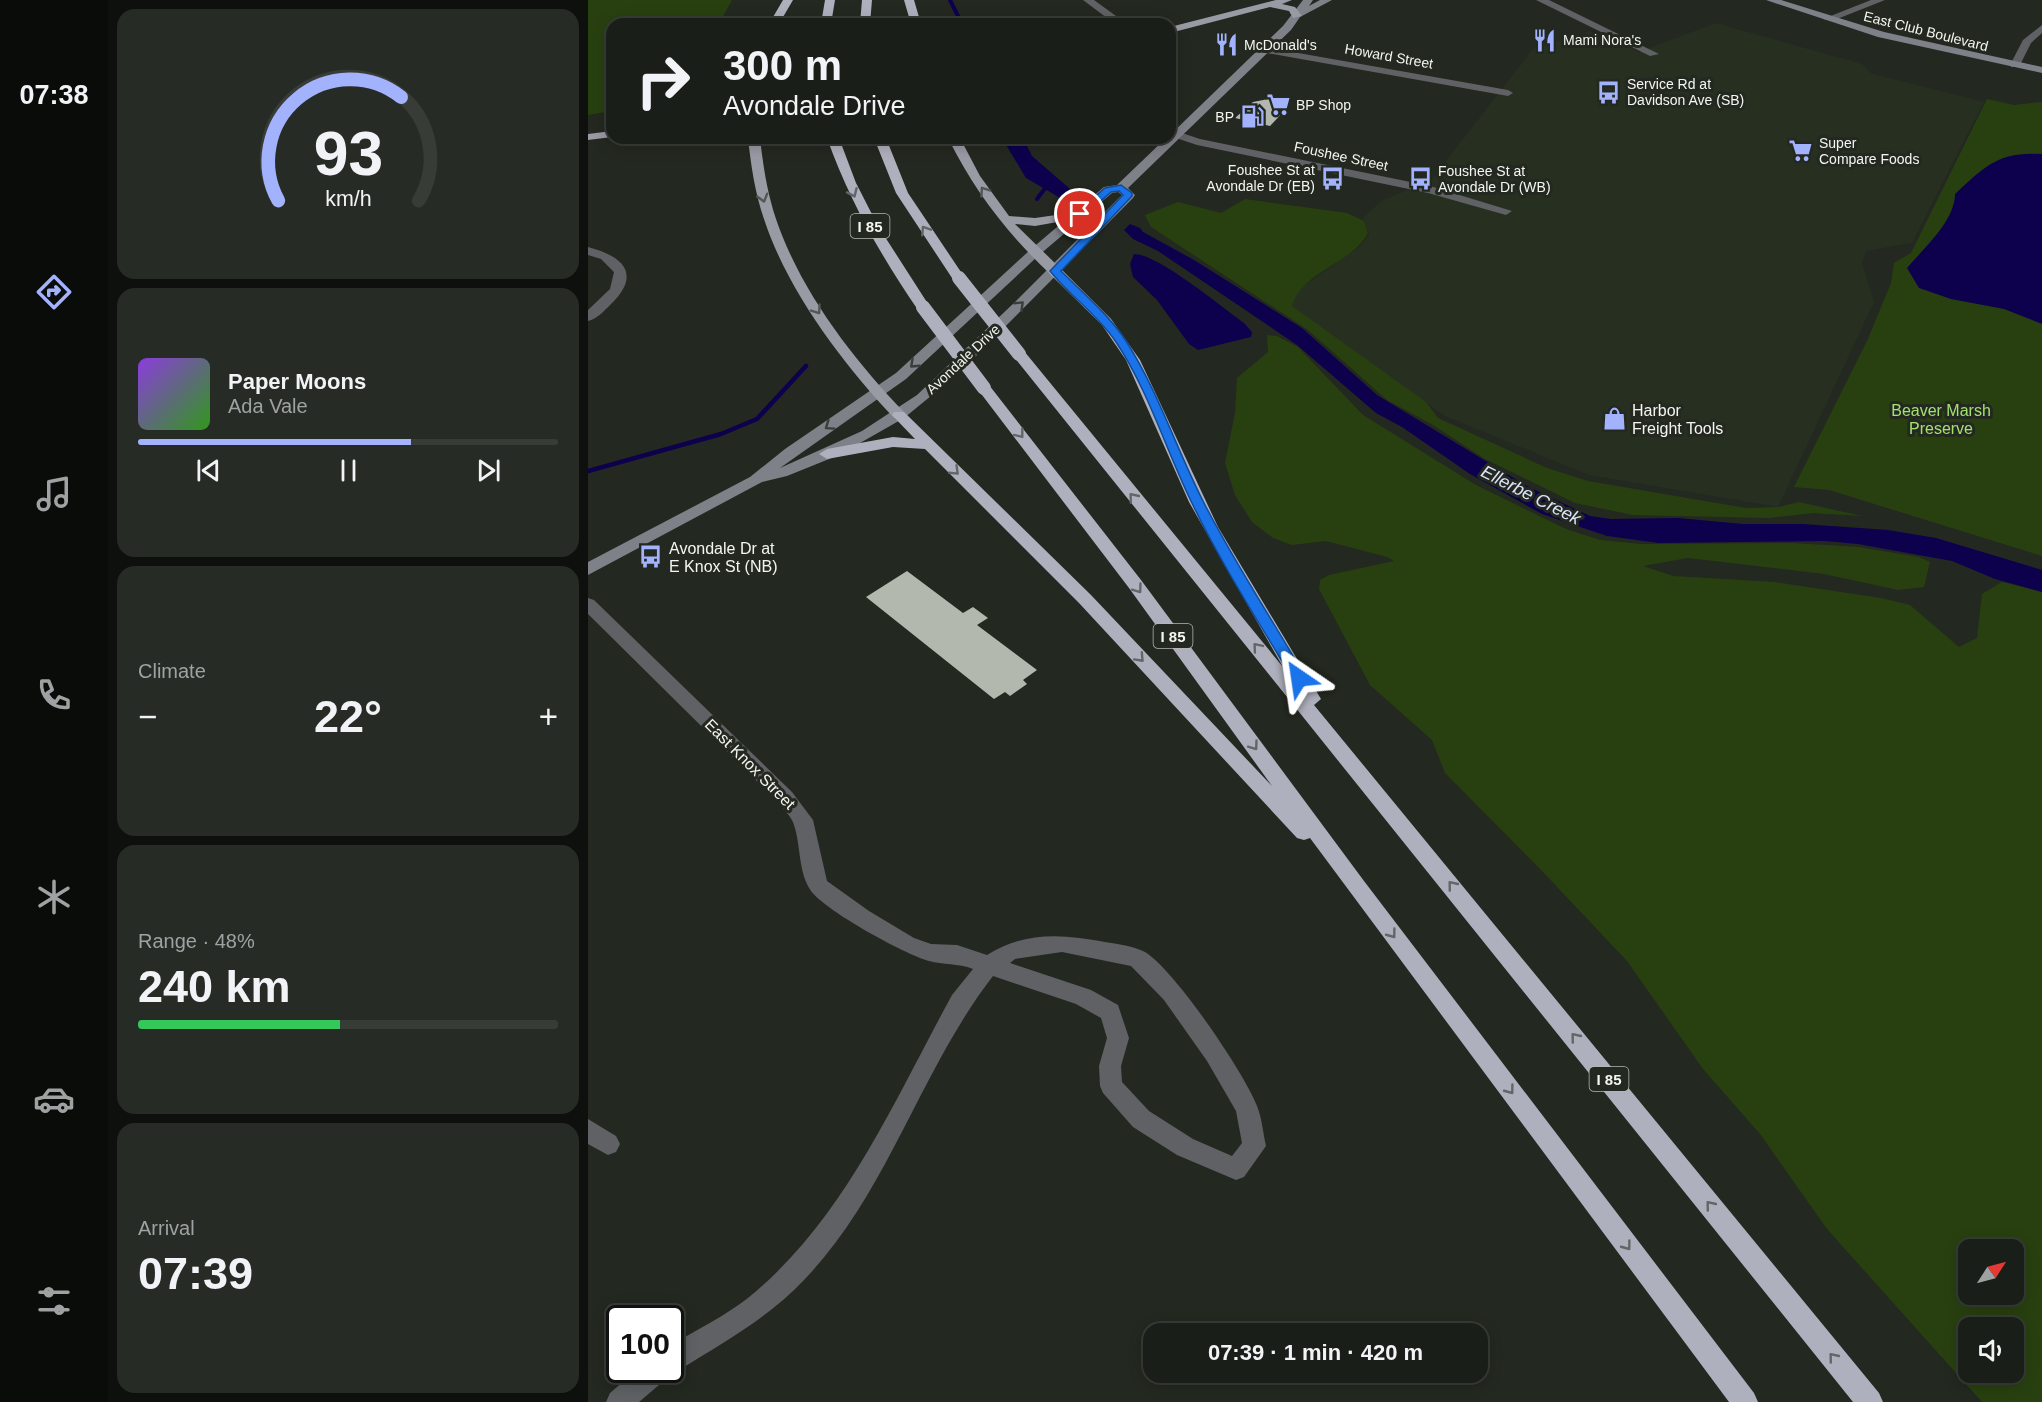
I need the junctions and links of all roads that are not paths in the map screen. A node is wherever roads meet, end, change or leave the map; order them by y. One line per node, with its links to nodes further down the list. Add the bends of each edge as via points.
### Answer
1 (788, 0): 14 (highway)
2 (830, 0): 15 (highway)
3 (867, 0): 16 (highway)
4 (909, 0): 17 (highway)
5 (1088, 0): 18 (street)
6 (1287, 0): 12 (main road)
7 (1308, 0): 13 (main road, Avondale Drive)
8 (1328, 0): 13 (main road, Avondale Drive)
9 (1541, 0): 23 (street)
10 (1771, 0): 19 (main road, East Club Boulevard)
11 (1880, 0): 19 (street)
12 (1270, 4): 13 (main road, via 1292,9); 20 (main road)
13 (1297, 16): 22 (main road, Avondale Drive)
14 (778, 18)
15 (827, 18)
16 (866, 18)
17 (914, 18)
18 (1114, 18)
19 (1828, 19): 24 (main road, East Club Boulevard)
20 (1176, 28)
21 (2042, 28): 24 (street, via 2027,42)
22 (1265, 50): 26 (street, Howard Street); 27 (main road, Avondale Drive)
23 (1654, 54)
24 (2015, 65): 25 (main road, East Club Boulevard)
25 (2042, 70)
26 (1508, 93)
27 (1176, 130)
28 (606, 134): 30 (main road)
29 (1176, 134): 37 (street, Foushee Street, via 1197,142 1430,190)
30 (588, 137)
31 (754, 144): 44 (main road, one-way to 44, via 759,185 786,261)
32 (835, 144): 52 (highway, I 85, one-way to 52, bridge, via 862,212 923,307 1135,584)
33 (882, 144): 51 (highway, I 85, one-way to 33, bridge, via 1139,506 959,278 902,193)
34 (957, 144): 39 (main road, one-way to 34)
35 (1163, 144): 36 (main road, Avondale Drive)
36 (1121, 188): 38 (main road, Avondale Drive, via 1108,190); 42 (main road, Avondale Drive, via 1129,195)
37 (1506, 211)
38 (1080, 214): 39 (main road, via 1035,222); 41 (main road, Avondale Drive)
39 (1003, 219): 41 (main road)
40 (588, 251): 43 (street, via 611,261 621,280 612,298)
41 (1034, 253): 42 (main road); 44 (main road, Avondale Drive, one-way to 44, via 901,376)
42 (1055, 271): 45 (main road, Avondale Drive, one-way to 42, via 933,389); 51 (highway, via 1102,317 1120,341 1146,387 1228,561)
43 (588, 317)
44 (877, 393): 45 (main road); 48 (main road, Avondale Drive, one-way to 48)
45 (899, 415): 46 (highway); 47 (main road, Avondale Drive)
46 (928, 445): 47 (highway, via 893,442); 52 (highway, one-way to 52, via 1085,599)
47 (827, 454): 48 (main road, Avondale Drive, via 801,467)
48 (755, 480): 49 (main road, Avondale Drive)
49 (588, 569)
50 (588, 604): 53 (street, East Knox Street, via 785,797 803,820 819,886 907,944 931,953 957,954)
51 (1348, 757): 60 (highway, I 85, one-way to 51)
52 (1357, 887): 59 (highway, I 85, one-way to 59)
53 (988, 966): 53 (street, East Knox Street, via 1083,997 1110,1012 1118,1038 1110,1066 1111,1086 1141,1119 1185,1147 1236,1169 1254,1146 1247,1108 1215,1054 1172,993 1138,959 1062,943 1011,951); 56 (street, East Knox Street, via 960,1002 855,1195 824,1239 755,1308)
54 (588, 1130): 55 (street)
55 (608, 1144)
56 (684, 1352)
57 (642, 1383): 58 (street)
58 (619, 1402)
59 (1745, 1402)
60 (1870, 1402)

